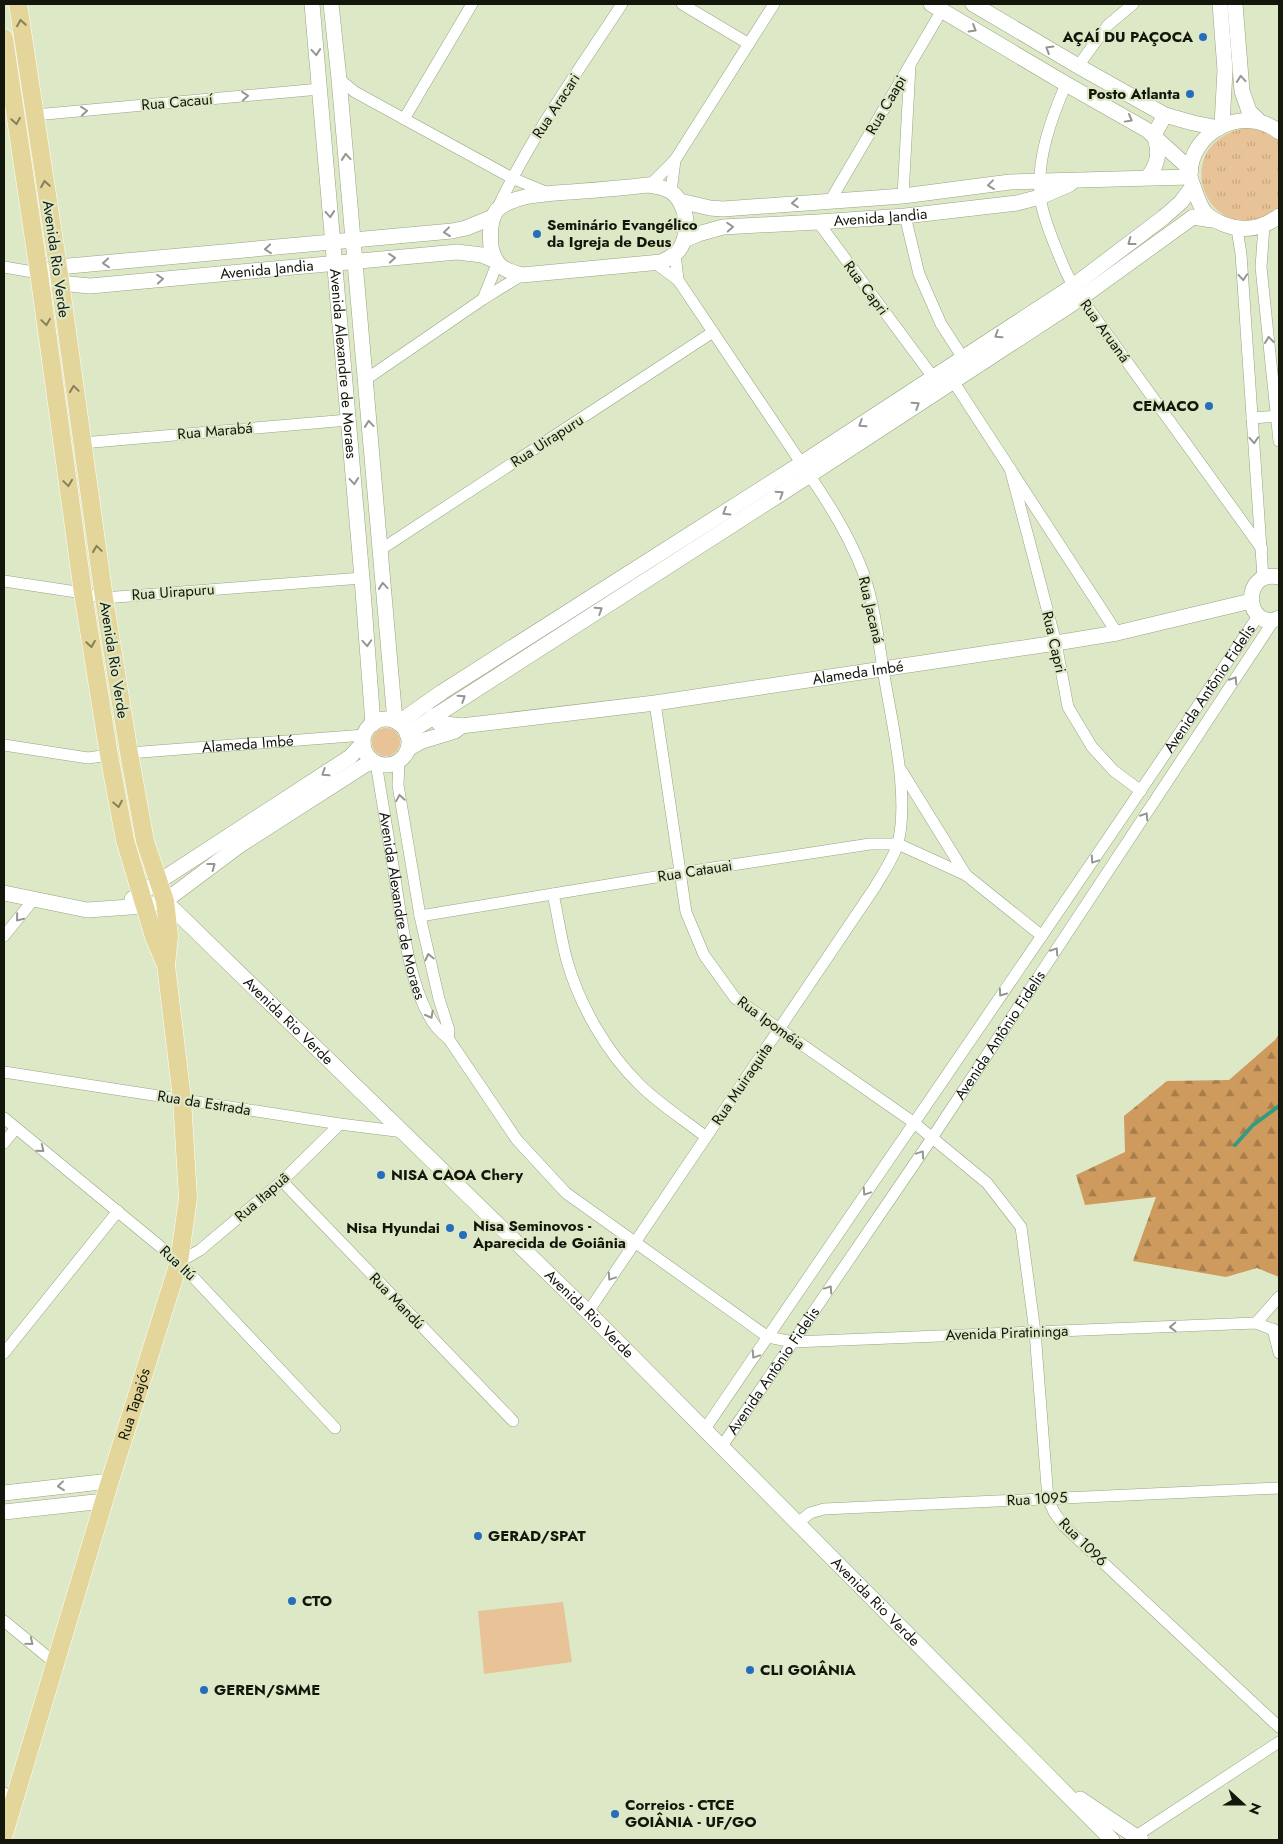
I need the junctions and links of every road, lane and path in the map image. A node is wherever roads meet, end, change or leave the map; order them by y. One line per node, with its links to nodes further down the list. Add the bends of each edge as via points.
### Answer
1 (18, 4): 21 (main road, Avenida Rio Verde, one-way to 1)
2 (312, 4): 19 (street, Avenida Alexandre de Moraes, one-way to 19)
3 (330, 4): 17 (street, Avenida Alexandre de Moraes)
4 (472, 4): 22 (street)
5 (622, 4): 29 (street, Rua Aracari)
6 (682, 4): 14 (street)
7 (774, 4): 14 (street)
8 (973, 4): 16 (street, one-way to 8)
9 (1133, 4): 16 (street, via 1108,25)
10 (1220, 4): 24 (street, via 1225,70)
11 (1235, 4): 23 (street, one-way to 11, via 1249,111 1242,91)
12 (937, 7): 15 (street, Rua Caapi); 18 (street, one-way to 18)
13 (4, 38): 57 (main road, Avenida Rio Verde, one-way to 57)
14 (749, 44): 27 (street)
15 (911, 63): 35 (street); 38 (street, Rua Caapi)
16 (1078, 66): 20 (street)
17 (339, 79): 22 (street, via 355,92); 49 (street, Avenida Alexandre de Moraes, one-way to 17)
18 (1066, 84): 26 (street, one-way to 26); 31 (street, Rua Aruaná, via 1046,141)
19 (320, 89): 21 (street, Rua Cacauí, one-way to 19); 50 (street, Avenida Alexandre de Moraes, one-way to 50)
20 (1165, 114): 24 (street, via 1193,123); 26 (street)
21 (35, 116): 58 (main road, Avenida Rio Verde, one-way to 21)
22 (404, 119): 29 (street)
23 (1260, 122): 24 (street, via 1246,120); 25 (street)
24 (1220, 126): 30 (street, via 1197,149)
25 (1278, 130)
26 (1154, 135): 28 (street, via 1158,155 1154,170); 30 (street)
27 (675, 160): 33 (street); 37 (street)
28 (1148, 177): 30 (street, Avenida Jandia); 32 (street, Avenida Jandia)
29 (512, 178): 34 (street); 39 (street, Rua Aracari)
30 (1191, 178): 42 (street, via 1201,208); 44 (street, via 1181,202)
31 (1040, 181): 32 (street, Avenida Jandia); 35 (street, Avenida Jandia, one-way to 35); 36 (street, Rua Aruaná)
32 (1076, 181): 36 (street, Avenida Jandia)
33 (648, 185): 34 (street, Avenida Jandia); 37 (street, Avenida Jandia, via 660,187)
34 (550, 194): 39 (street, Avenida Jandia, via 512,201)
35 (903, 196): 38 (street, Avenida Jandia)
36 (1040, 196): 40 (street, Avenida Jandia, via 1016,203); 61 (street, Rua Aruaná, via 1045,220 1066,275)
37 (676, 197): 38 (street, Avenida Jandia, one-way to 37, via 723,209); 48 (street, via 685,214)
38 (830, 201)
39 (494, 214): 49 (street, Avenida Jandia, one-way to 49, via 452,231); 53 (street, via 491,241)
40 (905, 216): 43 (street, Avenida Jandia); 64 (street, via 919,274 941,324)
41 (1279, 216): 45 (street)
42 (1212, 220): 46 (street); 47 (street, via 1193,217)
43 (818, 222): 48 (street, Avenida Jandia, one-way to 43, via 723,227); 65 (street, Rua Capri)
44 (1154, 225): 47 (street, via 1167,224 1169,228); 61 (street, one-way to 61)
45 (1264, 226): 46 (street); 68 (street, one-way to 45, via 1261,267)
46 (1237, 229): 69 (street, one-way to 69)
47 (1165, 237): 61 (street)
48 (684, 240): 51 (street)
49 (354, 241): 50 (street, Avenida Jandia); 52 (street, Avenida Alexandre de Moraes)
50 (333, 243): 54 (street, Avenida Alexandre de Moraes); 58 (street, Avenida Jandia, one-way to 58)
51 (674, 254): 55 (street); 60 (street, Rua Jacaná)
52 (355, 261): 53 (street, Avenida Jandia, one-way to 53, via 457,252 482,254); 54 (street, Avenida Jandia); 66 (street, Avenida Alexandre de Moraes)
53 (496, 262): 59 (street, Avenida Jandia, via 511,273); 62 (street)
54 (335, 263): 58 (street, Avenida Jandia, one-way to 54, via 90,286); 70 (street, Avenida Alexandre de Moraes)
55 (655, 264): 59 (street); 60 (street, Rua Jacaná)
56 (4, 267): 57 (street)
57 (39, 274): 58 (street, Avenida Jandia); 81 (main road, Avenida Rio Verde, one-way to 81)
58 (59, 275): 72 (main road, Avenida Rio Verde, one-way to 58)
59 (522, 276): 62 (street)
60 (678, 280): 63 (street, Rua Jacaná)
61 (1077, 292): 64 (street, one-way to 64); 67 (street); 75 (street, Rua Aruaná)
62 (483, 299): 66 (street)
63 (713, 332): 74 (street, Rua Jacaná); 76 (street, Rua Uirapuru)
64 (962, 358): 65 (street)
65 (933, 378): 74 (street, one-way to 74)
66 (366, 380): 76 (street, Avenida Alexandre de Moraes, one-way to 66)
67 (953, 381): 73 (street, Rua Capri); 74 (street, one-way to 67)
68 (1278, 416): 69 (street); 71 (street)
69 (1252, 418): 75 (street, one-way to 75)
70 (348, 420): 72 (street, Rua Marabá); 78 (street, Avenida Alexandre de Moraes, one-way to 78)
71 (1279, 441)
72 (82, 443): 82 (main road, Avenida Rio Verde, one-way to 72)
73 (1010, 468): 86 (street, Rua Capri); 87 (street, Rua Capri)
74 (806, 469): 88 (street, Rua Jacaná, via 835,512 863,572); 90 (street, one-way to 74); 93 (street, one-way to 93, via 442,692)
75 (1262, 549): 79 (street)
76 (380, 550): 93 (street, Avenida Alexandre de Moraes, one-way to 76)
77 (1279, 576): 79 (street)
78 (362, 578): 82 (street, Rua Uirapuru); 92 (street, Avenida Alexandre de Moraes, one-way to 92)
79 (1263, 578): 83 (street, via 1253,589)
80 (4, 581): 81 (street, Rua Uirapuru)
81 (83, 593): 82 (street, Rua Uirapuru); 96 (main road, Avenida Rio Verde, one-way to 96)
82 (104, 598): 95 (main road, Avenida Rio Verde)
83 (1251, 601): 84 (street); 86 (street, Alameda Imbé)
84 (1258, 616): 85 (street, via 1265,620); 99 (street, Avenida Antônio Fidelis)
85 (1277, 619): 123 (street, Avenida Antônio Fidelis, one-way to 85)
86 (1117, 633): 87 (street, Alameda Imbé)
87 (1056, 643): 88 (street, Alameda Imbé); 99 (street, Rua Capri, via 1068,707 1092,747 1114,771)
88 (883, 669): 89 (street, Alameda Imbé); 98 (street, Rua Jacaná)
89 (655, 703): 91 (street, Alameda Imbé); 101 (street, Rua Ipoméia)
90 (433, 716): 91 (street, Alameda Imbé, via 439,722); 93 (street)
91 (461, 726): 93 (street, Alameda Imbé, via 455,731 422,740)
92 (367, 734): 93 (street, via 387,720); 95 (street, Alameda Imbé); 97 (street, via 365,750); 103 (street, one-way to 103, via 350,757)
93 (401, 738): 97 (street, via 388,765); 109 (street, Avenida Alexandre de Moraes, one-way to 93, via 398,785)
94 (4, 745): 96 (street, via 88,758)
95 (129, 753): 103 (main road, Avenida Rio Verde, via 144,841)
96 (109, 755): 107 (main road, Avenida Rio Verde, one-way to 107, via 125,840)
97 (375, 763): 108 (street, one-way to 97, via 240,845 365,765); 114 (street, Avenida Alexandre de Moraes, one-way to 114, via 408,952 430,1017 441,1034)
98 (898, 766): 100 (street, Rua Muiraquita, via 902,792); 102 (street, Rua Jacaná)
99 (1142, 791): 111 (street, Avenida Antônio Fidelis, one-way to 111)
100 (898, 844): 101 (street, Rua Catauai, via 870,844); 102 (street, Rua Catauai); 113 (street, Rua Muiraquita, via 875,887)
101 (680, 873): 105 (street, Rua Catauai); 113 (street, Rua Ipoméia, via 686,912 704,955 735,998)
102 (966, 875): 111 (street, Rua Jacaná)
103 (159, 881): 107 (street); 108 (main road, Avenida Rio Verde)
104 (4, 894): 106 (street)
105 (553, 894): 109 (street, Rua Catauai); 122 (street, via 567,961 595,1025 640,1086)
106 (34, 899): 107 (street, via 87,910 116,909); 110 (street, one-way to 110)
107 (143, 899): 108 (street); 112 (main road, Rua Tapajós)
108 (165, 901): 112 (main road, Rua Tapajós, via 170,936); 121 (street, Avenida Rio Verde)
109 (420, 916): 114 (street, Avenida Alexandre de Moraes, one-way to 109, via 449,1030)
110 (4, 936)
111 (1042, 936): 118 (street, Avenida Antônio Fidelis, one-way to 118)
112 (166, 965): 116 (main road, Rua Tapajós)
113 (779, 1029): 118 (street, Rua Ipoméia); 122 (street, Rua Muiraquita)
114 (448, 1038): 128 (street, Avenida Alexandre de Moraes, via 517,1140 566,1194)
115 (4, 1072): 116 (street, Rua da Estrada)
116 (182, 1099): 119 (street, Rua da Estrada); 129 (main road, Rua Tapajós, via 188,1198)
117 (4, 1118): 120 (street, Rua Itú)
118 (913, 1122): 123 (street, Rua Ipoméia); 135 (street, Avenida Antônio Fidelis, one-way to 135)
119 (340, 1124): 121 (street, Rua da Estrada); 125 (street, Rua Itapuã)
120 (16, 1128): 124 (street); 126 (street, Rua Itú, one-way to 126)
121 (404, 1132): 131 (street, Avenida Rio Verde)
122 (706, 1137): 128 (street, Rua Muiraquita)
123 (932, 1138): 127 (street, Rua Ipoméia, via 987,1183); 136 (street, Avenida Antônio Fidelis, one-way to 123)
124 (4, 1143)
125 (282, 1181): 129 (street, Rua Itapuã, via 200,1250); 139 (street, Rua Mandú)
126 (118, 1211): 129 (street, Rua Itú); 137 (street)
127 (1021, 1227): 134 (street, Rua 1096)
128 (635, 1243): 131 (street, Rua Muiraquita, one-way to 131); 135 (street, Avenida Alexandre de Moraes)
129 (179, 1262): 140 (street, Rua Itú); 143 (main road, Rua Tapajós)
130 (1279, 1297): 132 (street)
131 (588, 1312): 141 (street, Avenida Rio Verde)
132 (1256, 1323): 133 (street); 134 (street, Avenida Piratininga, one-way to 134)
133 (1276, 1330): 138 (street)
134 (1035, 1332): 136 (street, Avenida Piratininga); 146 (street, Rua 1096)
135 (768, 1337): 136 (street, Avenida Piratininga); 141 (street, Avenida Antônio Fidelis, one-way to 141)
136 (793, 1342): 142 (street, Avenida Antônio Fidelis)
137 (4, 1352)
138 (1279, 1354)
139 (513, 1421)
140 (335, 1428)
141 (705, 1429): 142 (street, Avenida Rio Verde)
142 (722, 1446): 149 (street, Avenida Rio Verde)
143 (110, 1481): 145 (street, one-way to 145); 147 (main road, Rua Tapajós)
144 (1279, 1488): 146 (street, Rua 1095)
145 (4, 1493)
146 (1048, 1499): 149 (street, Rua 1095, via 824,1509 810,1513); 152 (street, Rua 1096, via 1064,1526)
147 (104, 1501): 148 (street); 151 (main road, Rua Tapajós)
148 (4, 1512)
149 (798, 1523): 154 (street, Avenida Rio Verde)
150 (4, 1622): 151 (street, one-way to 151)
151 (55, 1663): 155 (main road, Rua Tapajós)
152 (1279, 1727)
153 (1279, 1742): 157 (street)
154 (1058, 1784): 157 (street, Avenida Rio Verde); 158 (street, Avenida Rio Verde)
155 (9, 1797): 156 (main road, Rua Tapajós)
156 (4, 1834)
157 (1139, 1838)
158 (1112, 1840)

